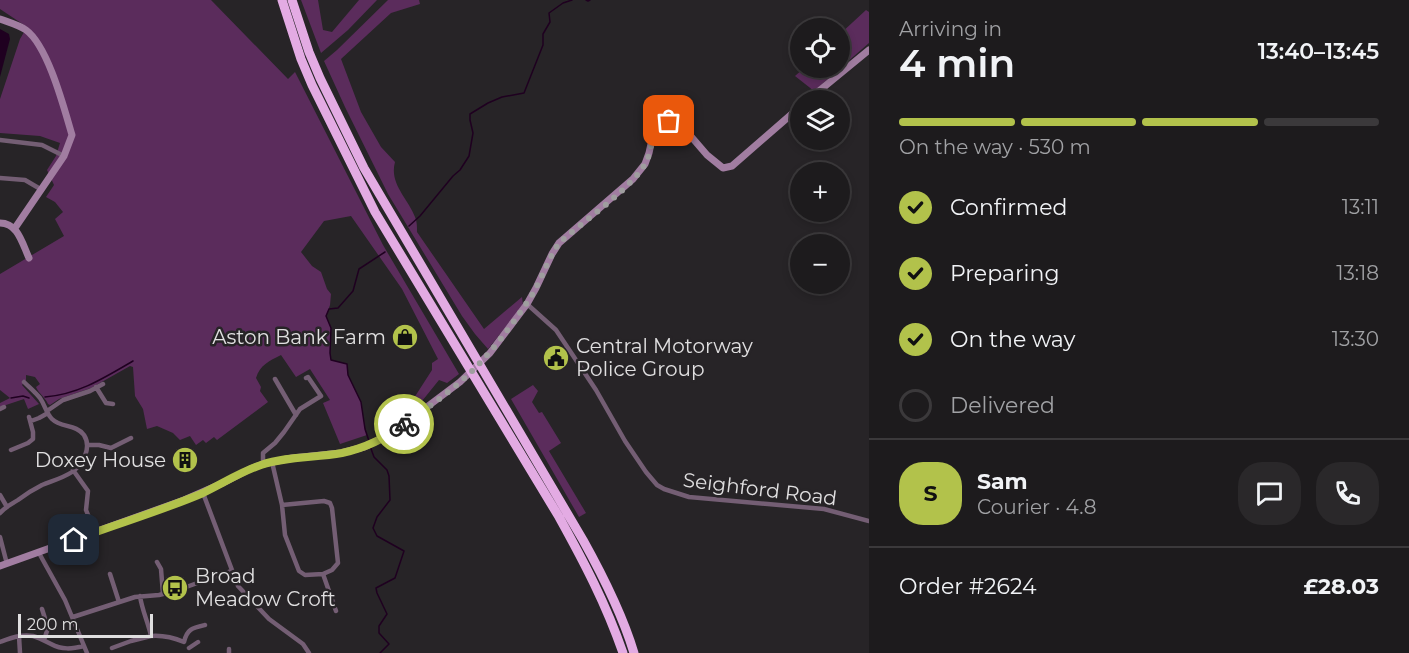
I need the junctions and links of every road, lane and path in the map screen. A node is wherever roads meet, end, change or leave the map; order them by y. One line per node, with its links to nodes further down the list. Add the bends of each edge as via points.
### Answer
1 (282, 0): 66 (highway, via 312,85 375,212 588,569)
2 (292, 0): 67 (highway, via 320,78 364,168 584,540 611,593)
3 (0, 19): 9 (street, via 25,30 44,52 72,135)
4 (869, 50): 5 (street)
5 (820, 90)
6 (790, 116): 15 (street, via 732,166 723,168 682,126 673,121 656,126 645,164 559,243)
7 (1, 140): 8 (street); 9 (street, via 42,145)
8 (1, 149)
9 (64, 156): 11 (street)
10 (0, 178): 11 (street, via 25,180)
11 (42, 190): 13 (street)
12 (0, 223): 13 (street)
13 (15, 228): 14 (street)
14 (29, 258)
15 (527, 304): 31 (street, via 489,353 460,382 391,434 341,453); 39 (street, Seighford Road, via 556,330 657,485 689,497 824,509)
16 (306, 378): 25 (street, via 321,396)
17 (275, 380): 25 (street)
18 (24, 382): 21 (street)
19 (35, 383): 21 (street)
20 (103, 384): 22 (street)
21 (29, 387): 24 (street)
22 (96, 387): 23 (street, via 106,404); 24 (street, via 63,400)
23 (113, 404)
24 (47, 412): 27 (street, via 30,419); 29 (street, via 58,424 81,432)
25 (296, 415): 32 (street, via 263,453)
26 (131, 438): 29 (street, via 111,448)
27 (33, 439): 28 (street); 30 (street)
28 (39, 443)
29 (87, 445): 33 (street, via 84,457)
30 (11, 450)
31 (272, 462): 32 (street); 36 (street)
32 (263, 464): 34 (street)
33 (73, 470): 37 (street); 40 (street, via 88,491 86,510)
34 (203, 493): 40 (street); 45 (street)
35 (0, 495): 37 (street)
36 (282, 505): 47 (street, via 285,535 299,571 304,575); 47 (street, via 330,503 338,563)
37 (7, 507): 38 (street)
38 (0, 513)
39 (869, 521)
40 (95, 532): 42 (street)
41 (0, 537): 44 (street)
42 (39, 553): 44 (street); 53 (street)
43 (158, 561): 48 (street)
44 (4, 565)
45 (231, 571): 48 (street); 65 (street, via 237,586)
46 (110, 574): 50 (street)
47 (323, 574): 52 (street)
48 (163, 594): 49 (street)
49 (140, 596): 50 (street); 56 (street)
50 (119, 602): 53 (street)
51 (42, 609): 57 (street, via 48,628)
52 (336, 611)
53 (73, 617): 60 (street)
54 (205, 625): 56 (street, via 186,633 184,642)
55 (19, 636): 57 (street); 58 (street); 63 (street)
56 (151, 636): 61 (street)
57 (44, 640): 60 (street, via 62,649)
58 (0, 642)
59 (198, 642): 62 (street)
60 (84, 646): 64 (street)
61 (112, 648)
62 (189, 648)
63 (20, 653)
64 (87, 653)
65 (309, 653)
66 (623, 653)
67 (634, 653)

